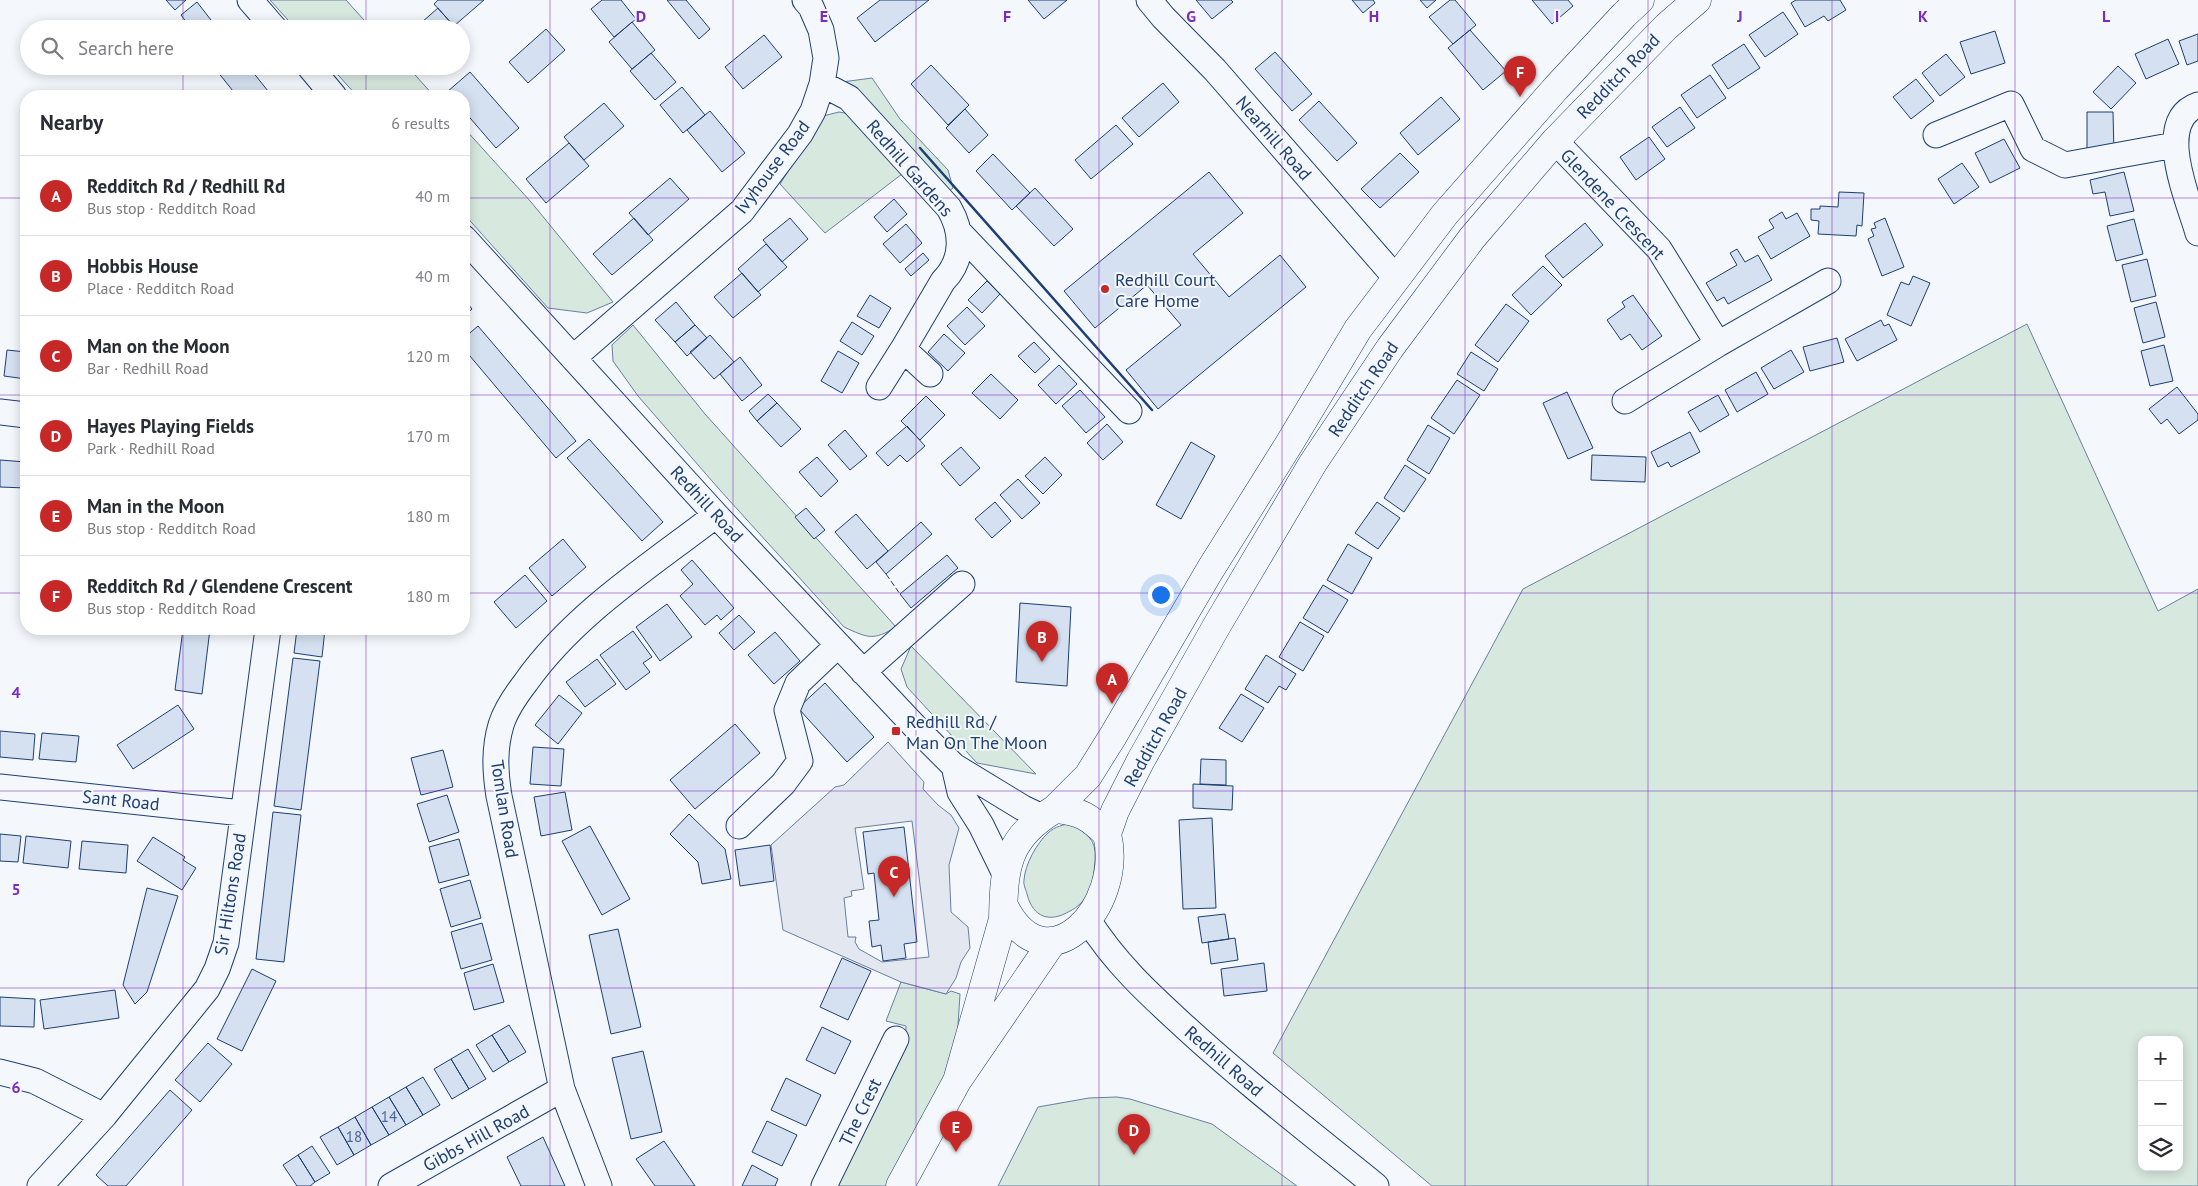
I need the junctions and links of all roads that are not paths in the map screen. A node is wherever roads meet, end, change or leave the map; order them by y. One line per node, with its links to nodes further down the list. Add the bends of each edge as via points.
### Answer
1 (250, 0): 6 (street)
2 (804, 0): 8 (street, Ivyhouse Road, via 811,7 821,30 826,58)
3 (1149, 0): 17 (street, Nearhill Road, via 1215,70)
4 (1640, 0): 17 (highway, Redditch Road, via 1556,88 1452,207)
5 (1697, 0): 12 (highway, Redditch Road, via 1667,26)
6 (267, 20)
7 (316, 75): 9 (street)
8 (822, 84): 14 (street, Redhill Gardens, via 849,98 948,208 957,221); 21 (street, Ivyhouse Road, via 813,111 800,134 742,211)
9 (327, 90)
10 (2198, 105): 13 (street, via 2189,108 2176,127)
11 (1936, 135): 13 (street, via 2011,104 2033,149 2065,165)
12 (1555, 141): 19 (street, Glendene Crescent, via 1659,249); 38 (highway, Redditch Road, via 1472,238 1390,348 1313,463 1141,760)
13 (2175, 145): 15 (street)
14 (958, 230): 20 (street, Redhill Gardens, via 958,254 951,273); 25 (street)
15 (2198, 233)
16 (470, 245): 21 (street, Redhill Road)
17 (1396, 278): 36 (highway, Redditch Road, via 1358,329 1088,776)
18 (1828, 281): 19 (street)
19 (1718, 344): 24 (street)
20 (903, 349): 22 (street); 23 (street, Redhill Gardens)
21 (573, 358): 28 (street, Redhill Road)
22 (930, 374)
23 (879, 387)
24 (1625, 401)
25 (1129, 411)
26 (0, 412): 27 (street)
27 (20, 415)
28 (716, 515): 31 (street, Redhill Road); 46 (street, Tomlan Road, via 574,626 534,671 511,702 502,723 494,770 498,796)
29 (962, 584): 32 (street)
30 (267, 635): 35 (street, Sir Hiltons Road)
31 (838, 645): 32 (street, Redhill Road); 37 (street, via 798,683 787,710 800,761 765,813)
32 (863, 672): 33 (street, Redhill Road)
33 (954, 766): 36 (street, Redhill Road); 39 (street, via 960,792 981,825)
34 (0, 787): 35 (street, Sant Road)
35 (242, 813): 47 (street, Sir Hiltons Road, via 226,943 217,969 207,989)
36 (1048, 813): 38 (highway, via 1081,813); 39 (highway, via 1030,827 1019,842)
37 (739, 826)
38 (1107, 834): 41 (highway, via 1110,872 1096,910)
39 (1005, 874): 40 (highway)
40 (1004, 906): 42 (highway, via 1010,919 1027,934); 45 (highway)
41 (1088, 920): 42 (highway, via 1068,936); 53 (street, Redhill Road, via 1110,953 1133,979 1229,1067)
42 (1053, 941): 45 (highway)
43 (896, 1039): 51 (street, The Crest)
44 (0, 1072): 47 (street, via 35,1081)
45 (957, 1081): 52 (highway)
46 (562, 1089): 49 (street, Gibbs Hill Road); 50 (street, Tomlan Road)
47 (104, 1116): 48 (street, Sir Hiltons Road)
48 (40, 1186)
49 (390, 1186)
50 (599, 1186)
51 (824, 1186)
52 (900, 1186)
53 (1376, 1186)

